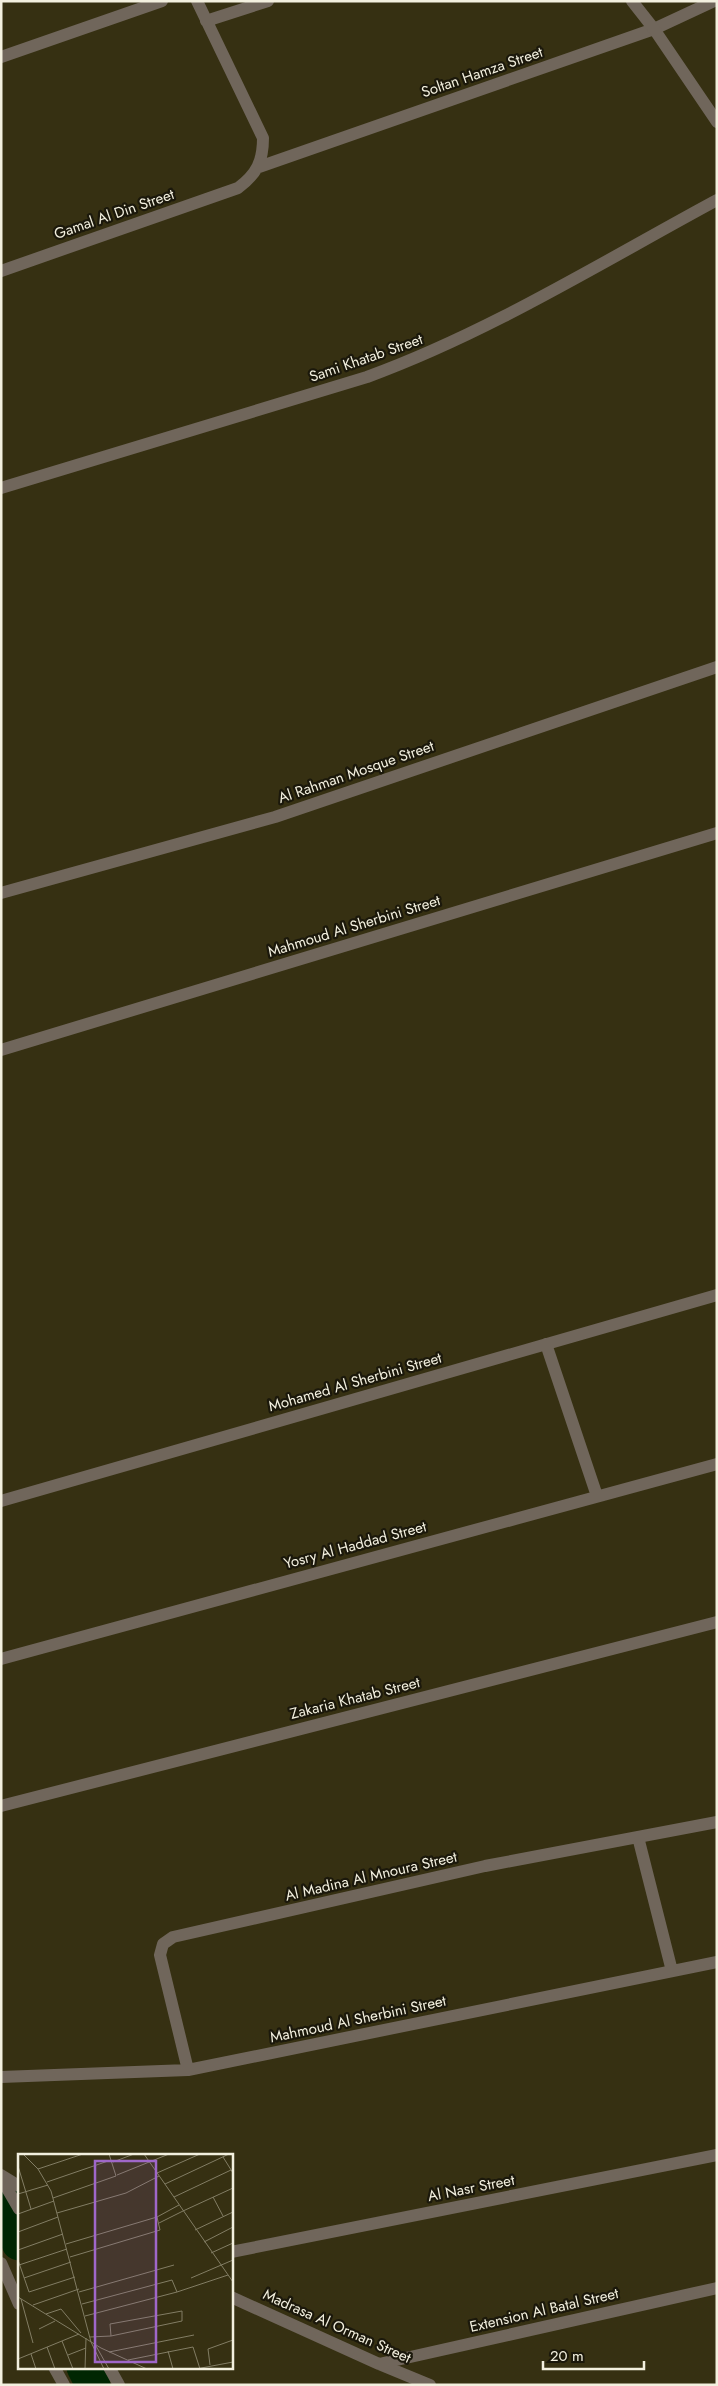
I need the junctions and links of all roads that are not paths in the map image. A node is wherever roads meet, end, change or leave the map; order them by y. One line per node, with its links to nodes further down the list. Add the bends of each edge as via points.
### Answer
1 (162, 1): 8 (street)
2 (197, 1): 6 (street)
3 (268, 1): 6 (street)
4 (632, 1): 7 (street)
5 (714, 1): 7 (street, Soltan Hamza Street)
6 (206, 21): 10 (street, via 263,138 263,153)
7 (654, 29): 9 (street); 10 (street, Soltan Hamza Street)
8 (1, 57)
9 (717, 122)
10 (258, 167): 12 (street, Gamal Al Din Street, via 238,188)
11 (717, 200): 13 (street, Sami Khatab Street, via 474,332 404,364)
12 (1, 271)
13 (1, 488)
14 (717, 667): 16 (street, Al Rahman Mosque Street, via 275,817)
15 (717, 833): 17 (street, Mahmoud Al Sherbini Street)
16 (1, 893)
17 (1, 1050)
18 (717, 1294): 19 (street, Mohamed Al Sherbini Street)
19 (546, 1344): 21 (street); 22 (street, Mohamed Al Sherbini Street)
20 (717, 1464): 21 (street, Yosry Al Haddad Street)
21 (597, 1496): 24 (street, Yosry Al Haddad Street)
22 (1, 1501)
23 (717, 1622): 25 (street, Zakaria Khatab Street)
24 (1, 1659)
25 (1, 1806)
26 (717, 1822): 27 (street, Al Madina Al Mnoura Street)
27 (638, 1837): 29 (street); 30 (street, Al Madina Al Mnoura Street, via 485,1866 173,1937 163,1944 160,1955)
28 (717, 1962): 29 (street, Mahmoud Al Sherbini Street)
29 (672, 1971): 30 (street, Mahmoud Al Sherbini Street)
30 (188, 2070): 31 (street, Mahmoud Al Sherbini Street)
31 (1, 2077)
32 (717, 2155): 36 (street, Al Nasr Street)
33 (1, 2176): 34 (street); 35 (street)
34 (18, 2185)
35 (18, 2207)
36 (232, 2252)
37 (1, 2263): 40 (street)
38 (717, 2288): 41 (street, Extension Al Batal Street)
39 (232, 2297): 41 (street, Madrasa Al Orman Street)
40 (18, 2302)
41 (379, 2364): 46 (street, Madrasa Al Orman Street)
42 (55, 2368): 44 (street)
43 (110, 2368): 45 (street)
44 (64, 2385)
45 (119, 2385)
46 (430, 2385)

